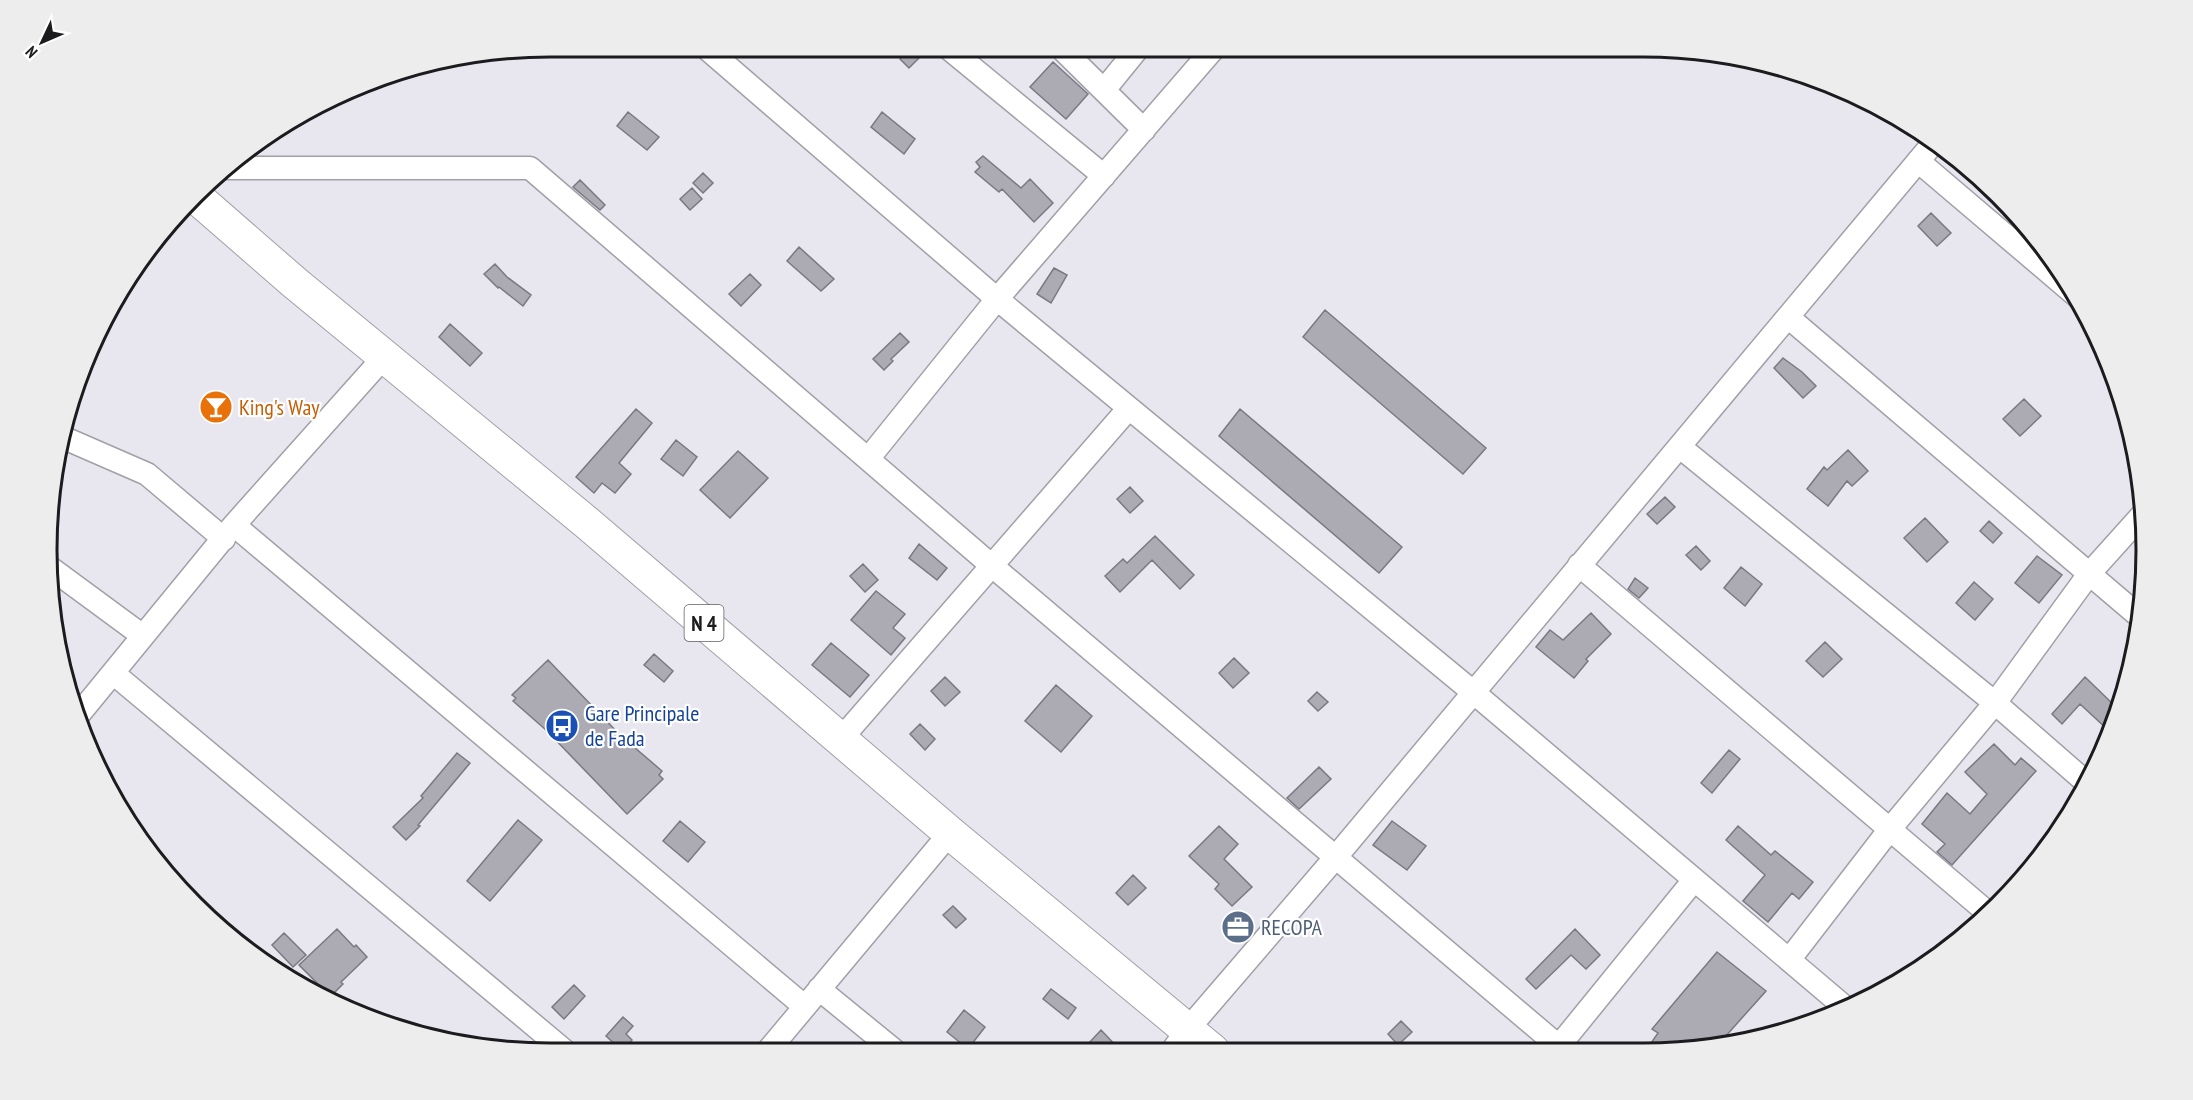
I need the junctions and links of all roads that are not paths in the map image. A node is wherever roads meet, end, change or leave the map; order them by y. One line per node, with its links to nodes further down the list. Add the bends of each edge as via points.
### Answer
1 (717, 57): 14 (street)
2 (959, 57): 11 (street)
3 (1070, 57): 6 (street)
4 (1131, 57): 6 (street)
5 (1206, 57): 7 (street)
6 (1104, 90): 7 (street)
7 (1144, 130): 11 (street)
8 (1929, 148): 9 (street)
9 (1918, 161): 13 (street); 15 (street)
10 (239, 168): 20 (street, via 530,168)
11 (1104, 176): 14 (street)
12 (201, 201): 16 (highway, N 4)
13 (2053, 275)
14 (997, 299): 17 (street); 20 (street)
15 (1788, 317): 19 (street); 26 (street)
16 (384, 357): 22 (street); 33 (highway, N 4, via 586,522)
17 (1128, 408): 23 (street); 30 (street)
18 (69, 440): 22 (street, via 147,474)
19 (1680, 447): 24 (street); 31 (street)
20 (868, 459): 23 (street)
21 (2135, 523): 26 (street)
22 (229, 532): 28 (street); 43 (street)
23 (991, 565): 33 (street); 37 (street)
24 (1579, 566): 30 (street); 35 (street)
25 (58, 573): 28 (street)
26 (2089, 574): 27 (street); 31 (street)
27 (2132, 611)
28 (143, 636): 29 (street)
29 (113, 673): 32 (street); 45 (street)
30 (1473, 692): 37 (street); 38 (street)
31 (1995, 703): 34 (street); 35 (street)
32 (83, 709)
33 (840, 740): 36 (highway, N 4)
34 (2080, 777)
35 (1890, 829): 39 (street); 40 (street)
36 (950, 833): 41 (street); 44 (highway, N 4)
37 (1335, 858): 44 (street); 48 (street)
38 (1694, 880): 40 (street); 49 (street)
39 (1983, 908)
40 (1789, 960): 42 (street)
41 (819, 989): 43 (street); 47 (street)
42 (1839, 1002)
43 (804, 1006): 46 (street)
44 (1180, 1040)
45 (555, 1043)
46 (774, 1043)
47 (885, 1043)
48 (1555, 1043)
49 (1565, 1043)

